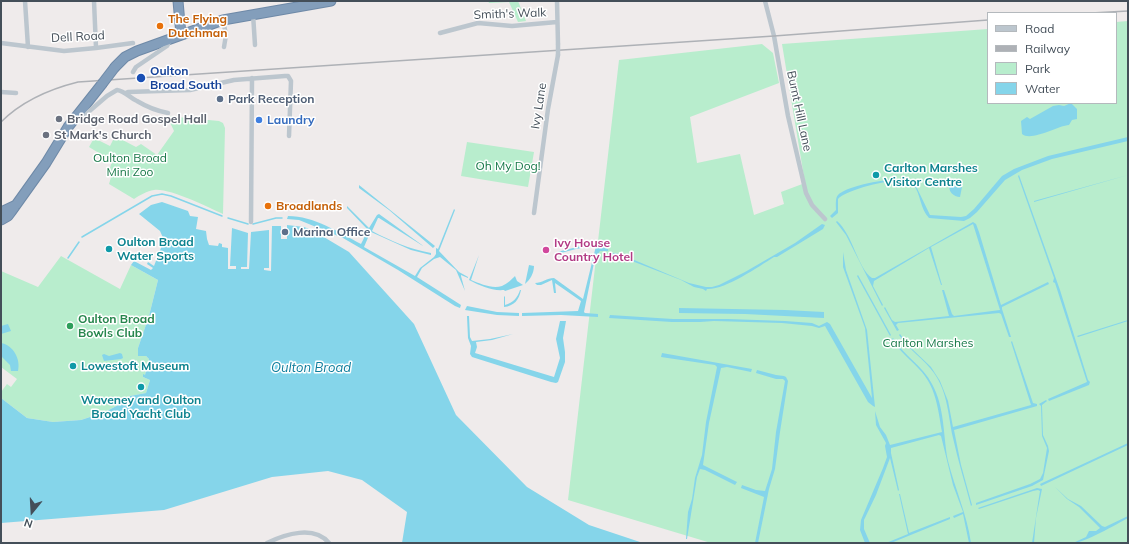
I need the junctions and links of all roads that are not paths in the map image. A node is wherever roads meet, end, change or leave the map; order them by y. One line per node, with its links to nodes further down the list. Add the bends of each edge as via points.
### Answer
1 (25, 1): 16 (street)
2 (94, 1): 18 (street)
3 (178, 1): 11 (highway)
4 (331, 1): 7 (highway)
5 (557, 1): 9 (street, Ivy Lane)
6 (765, 1): 30 (street, Burnt Hill Lane, via 806,194)
7 (253, 14): 8 (highway); 15 (street)
8 (223, 20): 11 (highway); 17 (street, via 226,35)
9 (557, 22): 10 (street, Smith's Walk, via 512,26 478,23); 29 (street, Ivy Lane, bridge, via 558,55)
10 (440, 33)
11 (181, 35): 12 (highway)
12 (171, 39): 19 (street, via 167,46 136,67); 25 (highway, bridge, via 125,57)
13 (133, 42): 18 (street, Dell Road)
14 (1, 43): 16 (street, Dell Road)
15 (255, 45)
16 (28, 47): 18 (street, Dell Road, via 64,51)
17 (224, 47)
18 (96, 48)
19 (133, 72)
20 (252, 78): 23 (street, via 190,90); 26 (street, via 290,78); 32 (street)
21 (1, 92): 22 (street)
22 (16, 93)
23 (126, 94): 24 (street); 25 (street, via 117,90 113,92 82,116 75,125)
24 (168, 114)
25 (68, 127): 27 (highway)
26 (289, 136)
27 (17, 204): 28 (highway); 31 (highway, via 8,216)
28 (1, 212)
29 (534, 213)
30 (825, 219)
31 (1, 220)
32 (251, 222)
33 (267, 543): 34 (street, via 291,534 314,533)
34 (329, 543)

